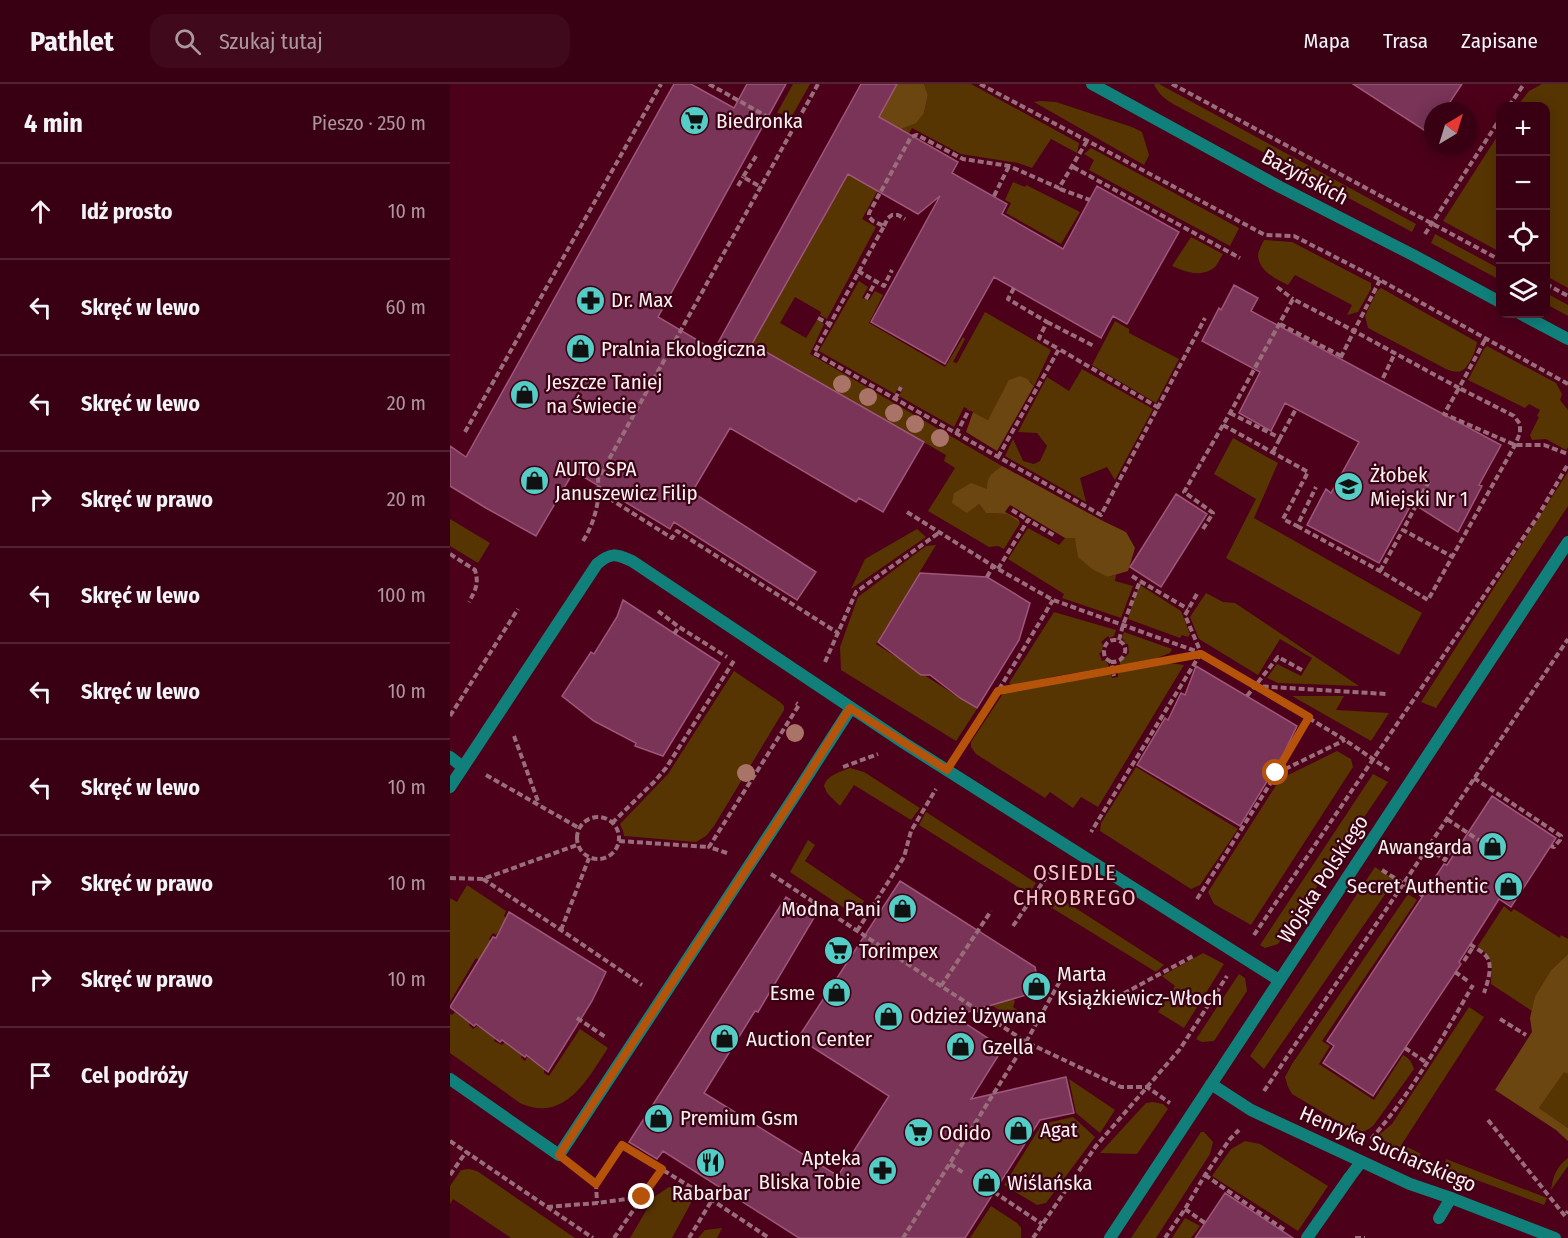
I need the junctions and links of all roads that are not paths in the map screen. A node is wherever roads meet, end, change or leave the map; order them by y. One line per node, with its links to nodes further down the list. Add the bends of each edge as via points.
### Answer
1 (1092, 84): 2 (street, Bażyńskich)
2 (1496, 300)
3 (1529, 318): 4 (street)
4 (1568, 339)
5 (1568, 542): 9 (street, Wojska Polskiego)
6 (850, 708): 7 (street, via 632,561 611,555 597,564); 9 (street); 10 (street, via 559,1155)
7 (458, 762): 8 (street)
8 (450, 787)
9 (1279, 980): 11 (street, Wojska Polskiego)
10 (450, 1079)
11 (1211, 1084): 12 (street, Henryka Sucharskiego, via 1251,1110); 15 (street, Wojska Polskiego)
12 (1361, 1162): 13 (street, Henryka Sucharskiego); 16 (street)
13 (1451, 1198): 14 (street); 17 (street, Henryka Sucharskiego)
14 (1439, 1218)
15 (1110, 1238)
16 (1307, 1238)
17 (1556, 1238)

